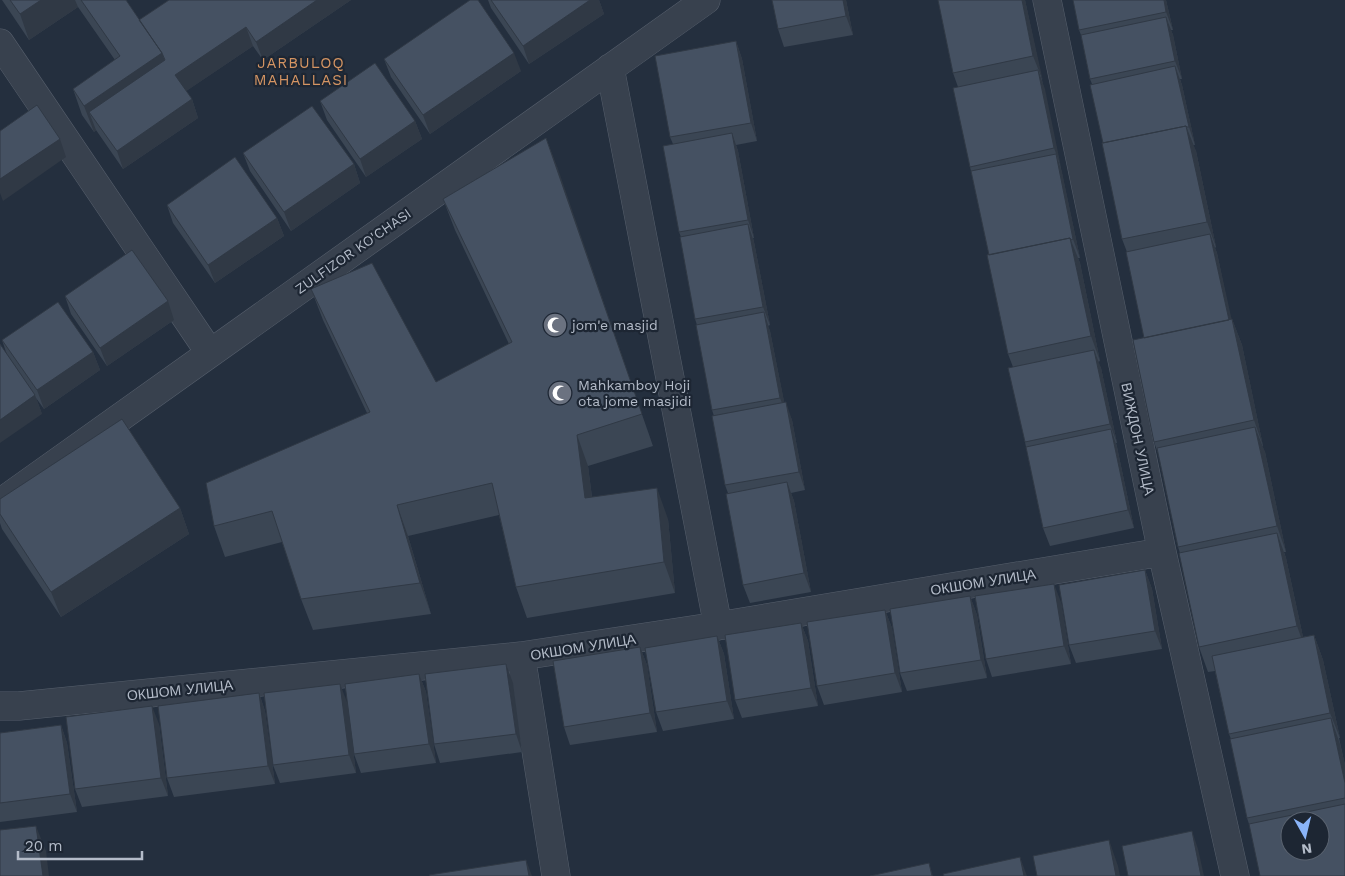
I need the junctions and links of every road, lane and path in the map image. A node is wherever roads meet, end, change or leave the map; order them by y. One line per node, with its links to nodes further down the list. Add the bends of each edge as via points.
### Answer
1 (706, 0): 4 (street, ZULFIZOR KO'CHASI)
2 (1048, 0): 7 (street, ВИЖДОН УЛИЦА)
3 (0, 43): 5 (street)
4 (610, 68): 5 (street, ZULFIZOR KO'CHASI); 8 (street)
5 (210, 353): 6 (street, ZULFIZOR KO'CHASI)
6 (0, 503)
7 (1162, 552): 8 (street, ОКШОМ УЛИЦА); 12 (street, ВИЖДОН УЛИЦА)
8 (718, 626): 9 (street, ОКШОМ УЛИЦА)
9 (521, 656): 10 (street, ОКШОМ УЛИЦА); 11 (street)
10 (0, 706)
11 (556, 876)
12 (1235, 876)

